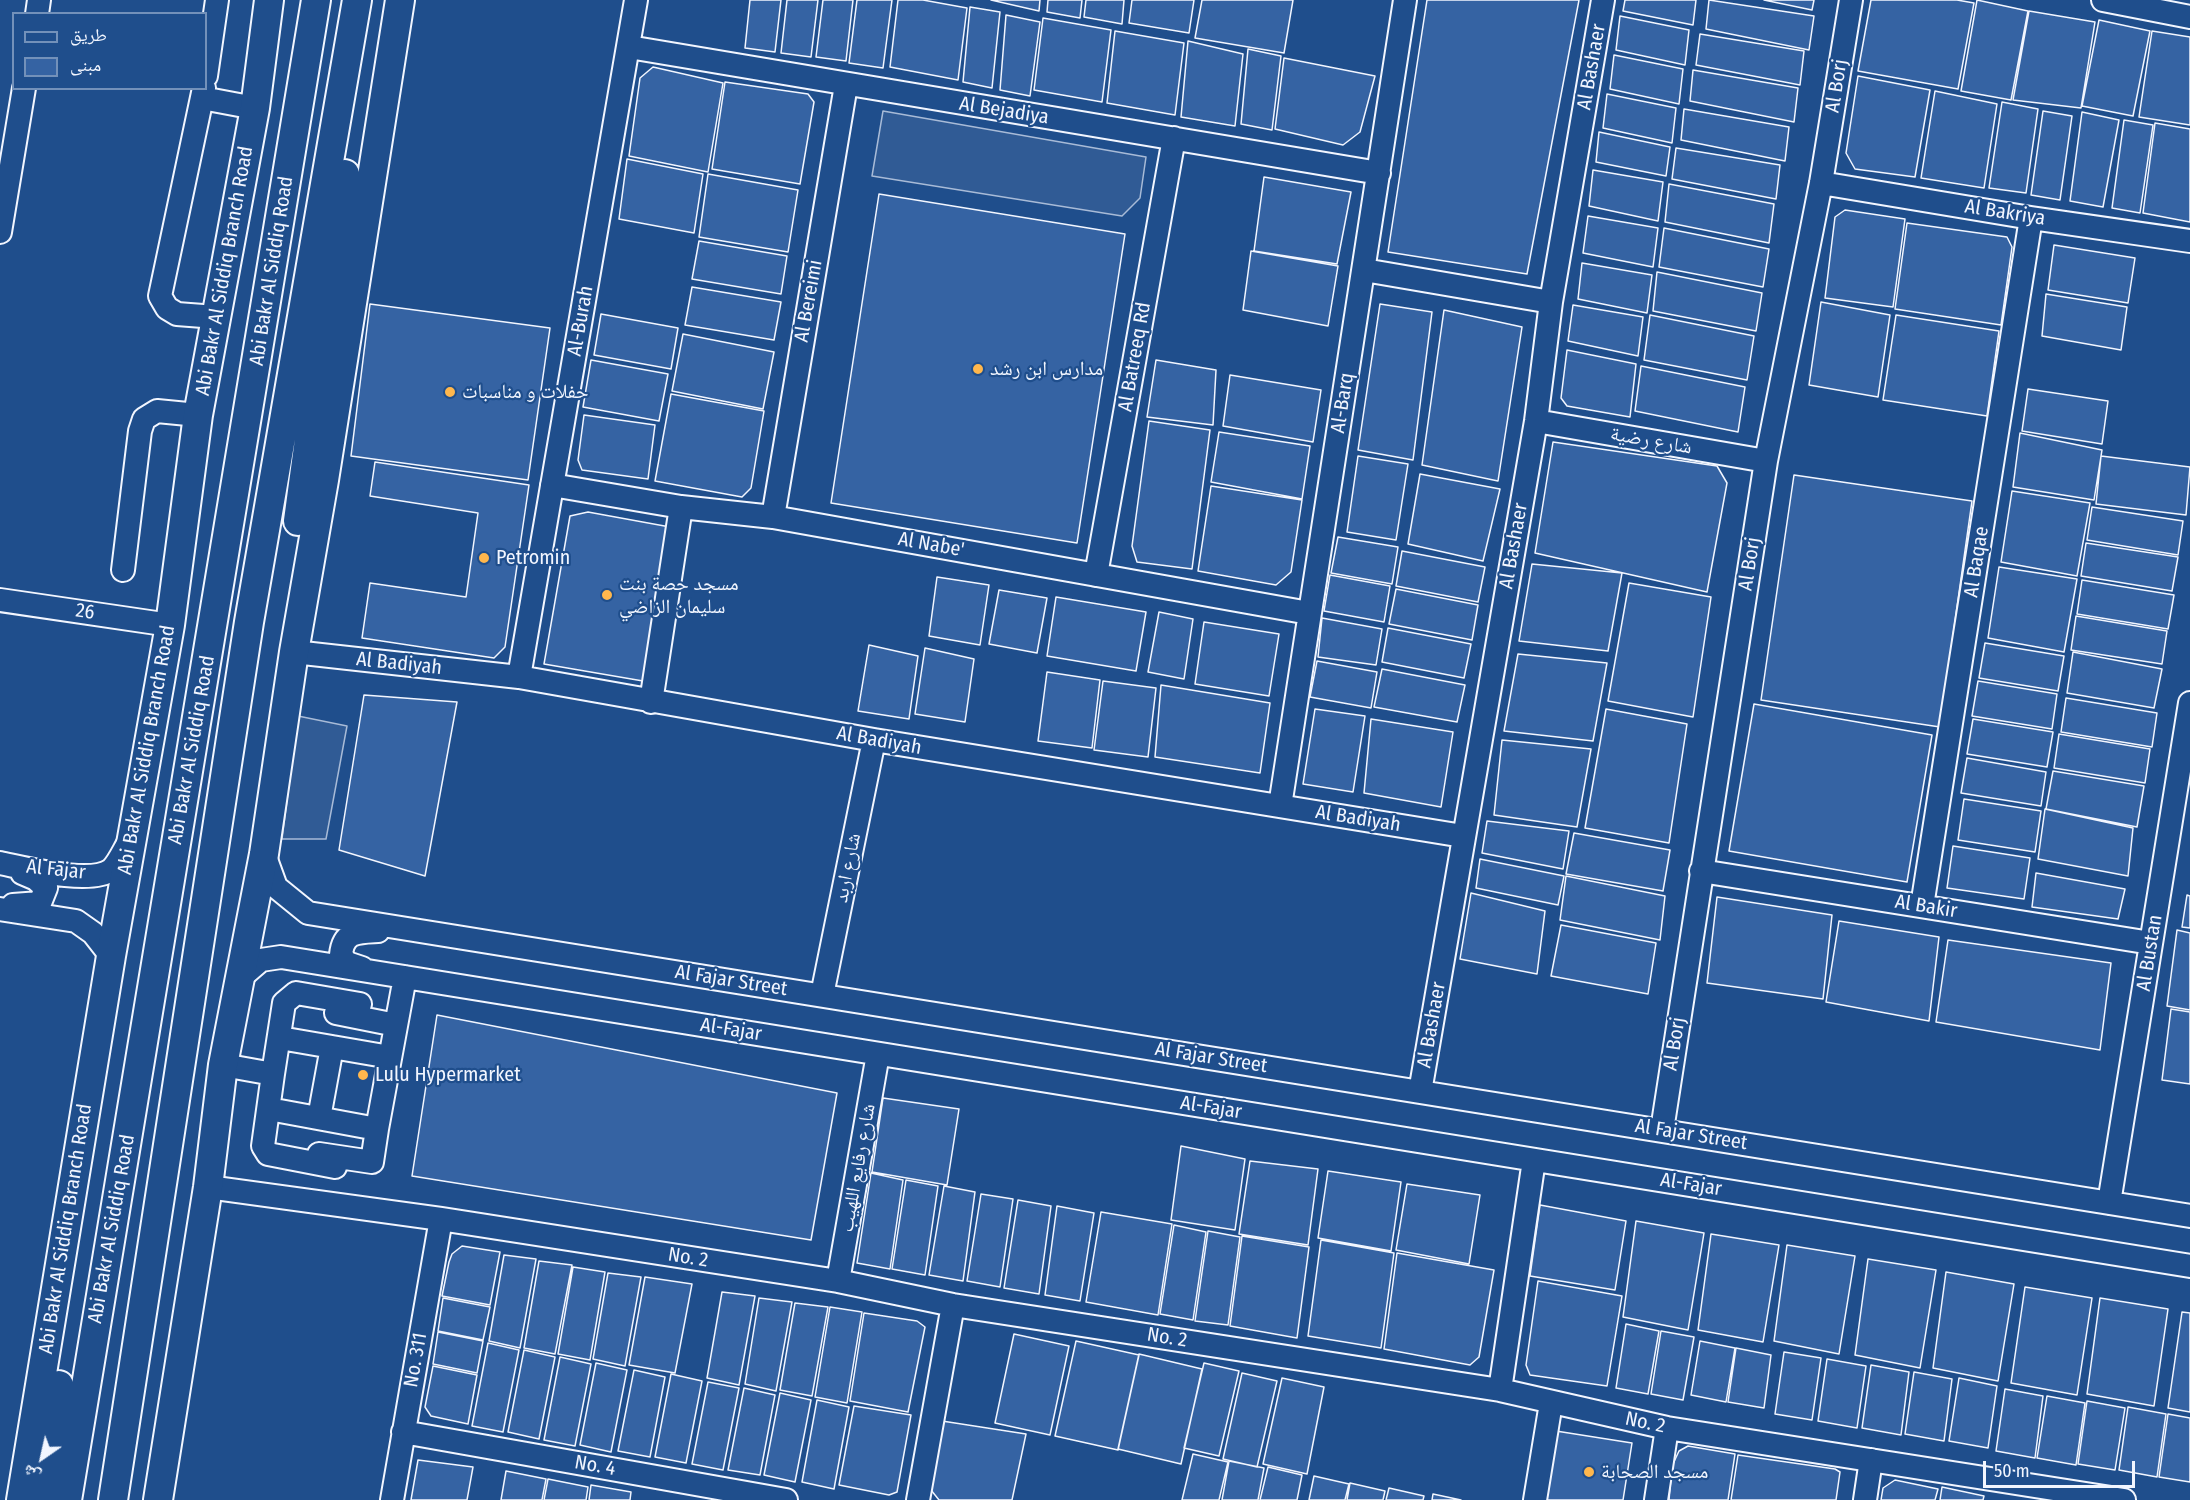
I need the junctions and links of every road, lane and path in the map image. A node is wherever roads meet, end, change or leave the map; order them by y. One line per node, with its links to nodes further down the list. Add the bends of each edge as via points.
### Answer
1 (217, 0): 15 (street)
2 (269, 0): 20 (main road, Abi Bakr Al Siddiq Branch Road)
3 (278, 0): 20 (main road)
4 (316, 0): 93 (main road, Abi Bakr Al Siddiq Road)
5 (357, 0): 94 (main road, Abi Bakr Al Siddiq Road, via 249,622)
6 (368, 0): 49 (main road, via 275,688)
7 (400, 0): 41 (main road)
8 (636, 0): 14 (street, Al-Burah)
9 (1405, 0): 22 (street, Al-Barq)
10 (1603, 0): 28 (street, Al Bashaer)
11 (1851, 0): 23 (street, Al Borj)
12 (2103, 0): 13 (street)
13 (2190, 17)
14 (629, 47): 16 (street, Al Bejadiya); 33 (street, Al-Burah)
15 (207, 68)
16 (846, 85): 21 (street, Al Bejadiya); 35 (street, Al Bereimi)
17 (207, 89): 20 (street)
18 (24, 90): 25 (street)
19 (204, 90): 29 (street, via 160,296 167,308 177,314)
20 (255, 108): 29 (main road, Abi Bakr Al Siddiq Branch Road)
21 (1174, 138): 22 (street, Al Bejadiya); 37 (street, Al Batreeq Rd)
22 (1379, 173): 27 (street, Al-Barq)
23 (1821, 183): 24 (street, Al Bakriya); 32 (street, Al Borj)
24 (2031, 218): 26 (street, Al Bakriya); 52 (street, Al Baqae)
25 (0, 232)
26 (2190, 241)
27 (1364, 270): 28 (street); 39 (street, Al-Barq)
28 (1551, 302): 31 (street, Al Bashaer)
29 (216, 317): 30 (main road, Abi Bakr Al Siddiq Branch Road)
30 (198, 416): 36 (street, via 157,411 144,419); 40 (main road, Abi Bakr Al Siddiq Branch Road)
31 (1536, 421): 32 (street, شارع رضية); 47 (street, Al Bashaer)
32 (1766, 461): 51 (street, Al Borj)
33 (552, 485): 34 (street, Al Nabe'); 42 (street, Al-Burah)
34 (681, 507): 35 (street, Al Nabe'); 43 (street)
35 (773, 517): 37 (street, Al Nabe')
36 (123, 570)
37 (1096, 575): 39 (street, Al Nabe')
38 (0, 600): 40 (street, 26)
39 (1309, 613): 46 (street, Al-Barq)
40 (170, 624): 48 (main road, Abi Bakr Al Siddiq Branch Road)
41 (294, 652): 42 (street, Al Badiyah); 49 (main road)
42 (519, 677): 43 (street, Al Badiyah)
43 (651, 702): 45 (street, Al Badiyah)
44 (2190, 703): 55 (street, Al Bustan)
45 (874, 740): 46 (street, Al Badiyah); 59 (street, شارع اربد)
46 (1280, 806): 47 (street, Al Badiyah)
47 (1463, 836): 69 (street, Al Bashaer)
48 (131, 838): 50 (street, Al Fajar, via 111,870 88,877); 56 (main road, Abi Bakr Al Siddiq Branch Road)
49 (264, 854): 54 (street, Al Fajar Street, via 276,887 308,913); 58 (main road)
50 (0, 863): 53 (street, via 36,879 46,888 40,903)
51 (1701, 871): 52 (street, Al Bakir); 73 (street, Al Borj)
52 (1922, 906): 55 (street, Al Bakir)
53 (0, 908): 56 (street, via 76,921 93,933)
54 (416, 930): 57 (street, via 356,932 342,946 341,956 347,963); 59 (street, Al Fajar Street)
55 (2151, 943): 79 (street, Al Bustan)
56 (111, 956): 75 (main road, Abi Bakr Al Siddiq Branch Road)
57 (397, 976): 58 (street, Al-Fajar, via 280,957 261,960); 62 (street); 65 (street, Al-Fajar)
58 (239, 979): 67 (main road)
59 (822, 995): 69 (street, Al Fajar Street)
60 (360, 1004): 63 (street, via 296,993 284,1003)
61 (314, 1009): 62 (street)
62 (396, 1025): 66 (street)
63 (280, 1038): 64 (street); 68 (street)
64 (332, 1047): 66 (street); 71 (street)
65 (878, 1054): 76 (street, Al-Fajar); 83 (street, شارع رفايع اللهيب)
66 (390, 1057): 72 (street)
67 (223, 1065): 68 (street); 78 (main road)
68 (273, 1074): 70 (street)
69 (1420, 1092): 73 (street, Al Fajar Street)
70 (269, 1109): 71 (street); 77 (street, via 263,1146 268,1154)
71 (319, 1118): 72 (street)
72 (377, 1129): 74 (street, via 372,1162)
73 (1662, 1131): 79 (street, Al Fajar Street)
74 (291, 1149)
75 (78, 1153): 91 (main road, Abi Bakr Al Siddiq Branch Road); 92 (main road, via 62,1366)
76 (1534, 1160): 82 (street, Al-Fajar); 86 (street)
77 (335, 1167)
78 (208, 1187): 81 (street, No. 2); 85 (main road)
79 (2109, 1203): 80 (street, Al Fajar Street)
80 (2190, 1215)
81 (441, 1219): 83 (street, No. 2); 89 (street, No. 311)
82 (2190, 1266)
83 (838, 1281): 84 (street, No. 2)
84 (953, 1305): 86 (street, No. 2); 99 (street)
85 (180, 1362): 95 (main road); 96 (main road)
86 (1500, 1390): 87 (street, No. 2)
87 (1551, 1403): 88 (street, No. 2); 100 (street)
88 (1667, 1428): 90 (street, No. 2); 101 (street)
89 (403, 1432): 97 (street, No. 311); 98 (street, No. 4)
90 (1871, 1460): 102 (street); 103 (street, No. 2)
91 (21, 1500)
92 (43, 1500)
93 (67, 1500)
94 (113, 1500)
95 (150, 1500)
96 (158, 1500)
97 (392, 1500)
98 (786, 1500)
99 (918, 1500)
100 (1535, 1500)
101 (1656, 1500)
102 (1865, 1500)
103 (2124, 1500)

